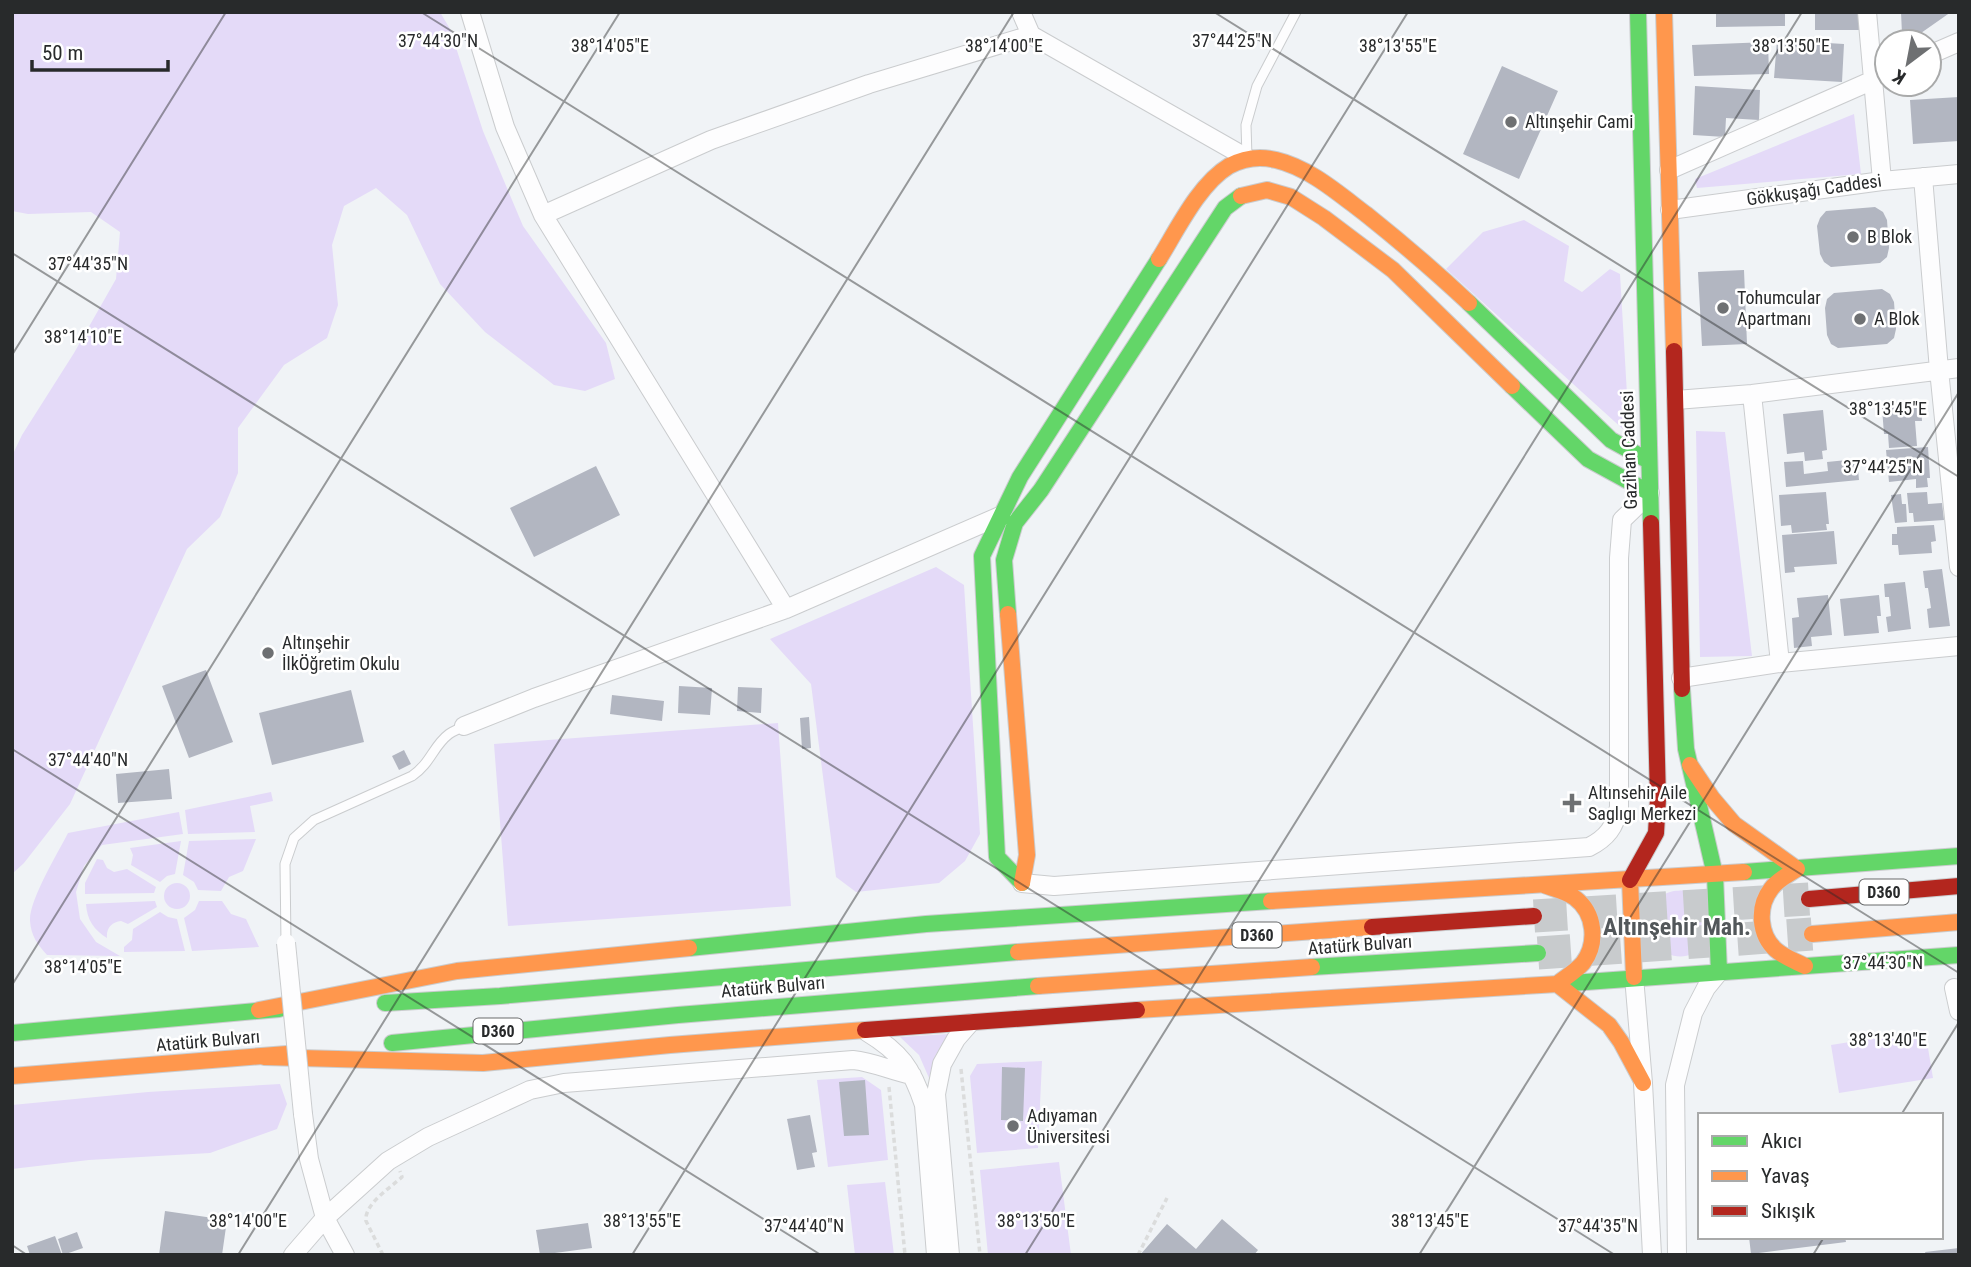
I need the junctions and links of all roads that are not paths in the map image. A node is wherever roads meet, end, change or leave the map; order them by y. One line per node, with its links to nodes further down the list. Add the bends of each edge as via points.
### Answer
1 (470, 12): 17 (street, via 505,127)
2 (1021, 12): 7 (street)
3 (1296, 12): 11 (lane, via 1257,86 1245,125)
4 (1638, 12): 22 (main road, Gazihan Caddesi)
5 (1664, 12): 12 (main road)
6 (1867, 12): 8 (street)
7 (1031, 35): 11 (street); 17 (street, via 869,83 710,140)
8 (1873, 44)
9 (1873, 80): 12 (street)
10 (1880, 98): 15 (street)
11 (1247, 159): 22 (main road, via 1272,159 1303,170 1339,194 1409,247 1611,440); 24 (main road, via 1224,167 1201,193 1020,477)
12 (1669, 170): 16 (main road)
13 (1959, 174): 14 (street, Gökkuşağı Caddesi)
14 (1923, 177): 15 (street, Gökkuşağı Caddesi); 19 (street)
15 (1882, 181): 16 (street, Gökkuşağı Caddesi)
16 (1670, 210): 21 (main road)
17 (543, 215): 26 (street)
18 (1959, 368): 19 (street)
19 (1938, 370): 20 (street); 25 (street)
20 (1752, 394): 21 (street); 28 (street)
21 (1676, 400): 29 (main road)
22 (1649, 461): 23 (main road, Gazihan Caddesi)
23 (1650, 493): 24 (main road, via 1588,459 1393,270 1291,197 1267,190 1245,194 1225,208 1041,490); 35 (main road, Gazihan Caddesi, via 1658,819 1656,833); 36 (street, via 1622,520 1619,807 1610,832 1600,841 1589,846 1410,861 1054,886)
24 (1008, 519): 26 (street); 36 (main road, via 1004,560 1027,855); 36 (main road, via 982,556 997,857)
25 (1959, 566)
26 (786, 609): 30 (street)
27 (1959, 646): 28 (street)
28 (1780, 663): 29 (street)
29 (1681, 678): 31 (main road)
30 (464, 726): 43 (lane, via 449,734 412,776 299,831 286,855)
31 (1690, 765): 33 (main road, via 1734,824); 34 (main road)
32 (1959, 856): 33 (main road)
33 (1797, 869): 34 (main road); 46 (main road, via 1770,890 1761,920 1774,948)
34 (1715, 875): 35 (main road); 47 (main road)
35 (1630, 880): 37 (main road); 48 (main road)
36 (1021, 883)
37 (1545, 885): 49 (main road, via 1580,902 1592,926 1587,957); 51 (main road, via 926,924 457,971)
38 (1959, 886): 39 (main road, D360)
39 (1809, 899)
40 (1534, 916): 51 (main road, Atatürk Bulvarı / D360, via 966,956 500,996)
41 (1959, 922): 42 (main road, D360)
42 (1812, 934)
43 (286, 943): 60 (street, bridge, via 309,1159)
44 (1538, 953): 56 (main road, Atatürk Bulvarı / D360, via 984,988 629,1018)
45 (1959, 955): 46 (main road)
46 (1805, 966): 47 (main road)
47 (1719, 972): 48 (main road); 66 (street, via 1693,1013 1675,1085)
48 (1634, 977): 49 (main road); 59 (street)
49 (1557, 984): 53 (main road); 59 (main road, via 1609,1025)
50 (1954, 988): 52 (street)
51 (259, 1010): 55 (main road, Atatürk Bulvarı / D360)
52 (1959, 1011)
53 (970, 1023): 54 (main road); 64 (street, via 942,1064 936,1094)
54 (864, 1031): 56 (main road, via 483,1063); 57 (street, via 901,1056)
55 (12, 1033)
56 (264, 1056): 58 (main road, Atatürk Bulvarı / D360)
57 (912, 1075): 60 (street, via 853,1060 565,1083 530,1090 397,1156); 63 (street, via 924,1105)
58 (12, 1076)
59 (1643, 1083): 65 (street)
60 (325, 1218): 61 (street); 62 (street)
61 (293, 1255)
62 (345, 1255)
63 (936, 1255)
64 (950, 1255)
65 (1652, 1255)
66 (1677, 1255)

